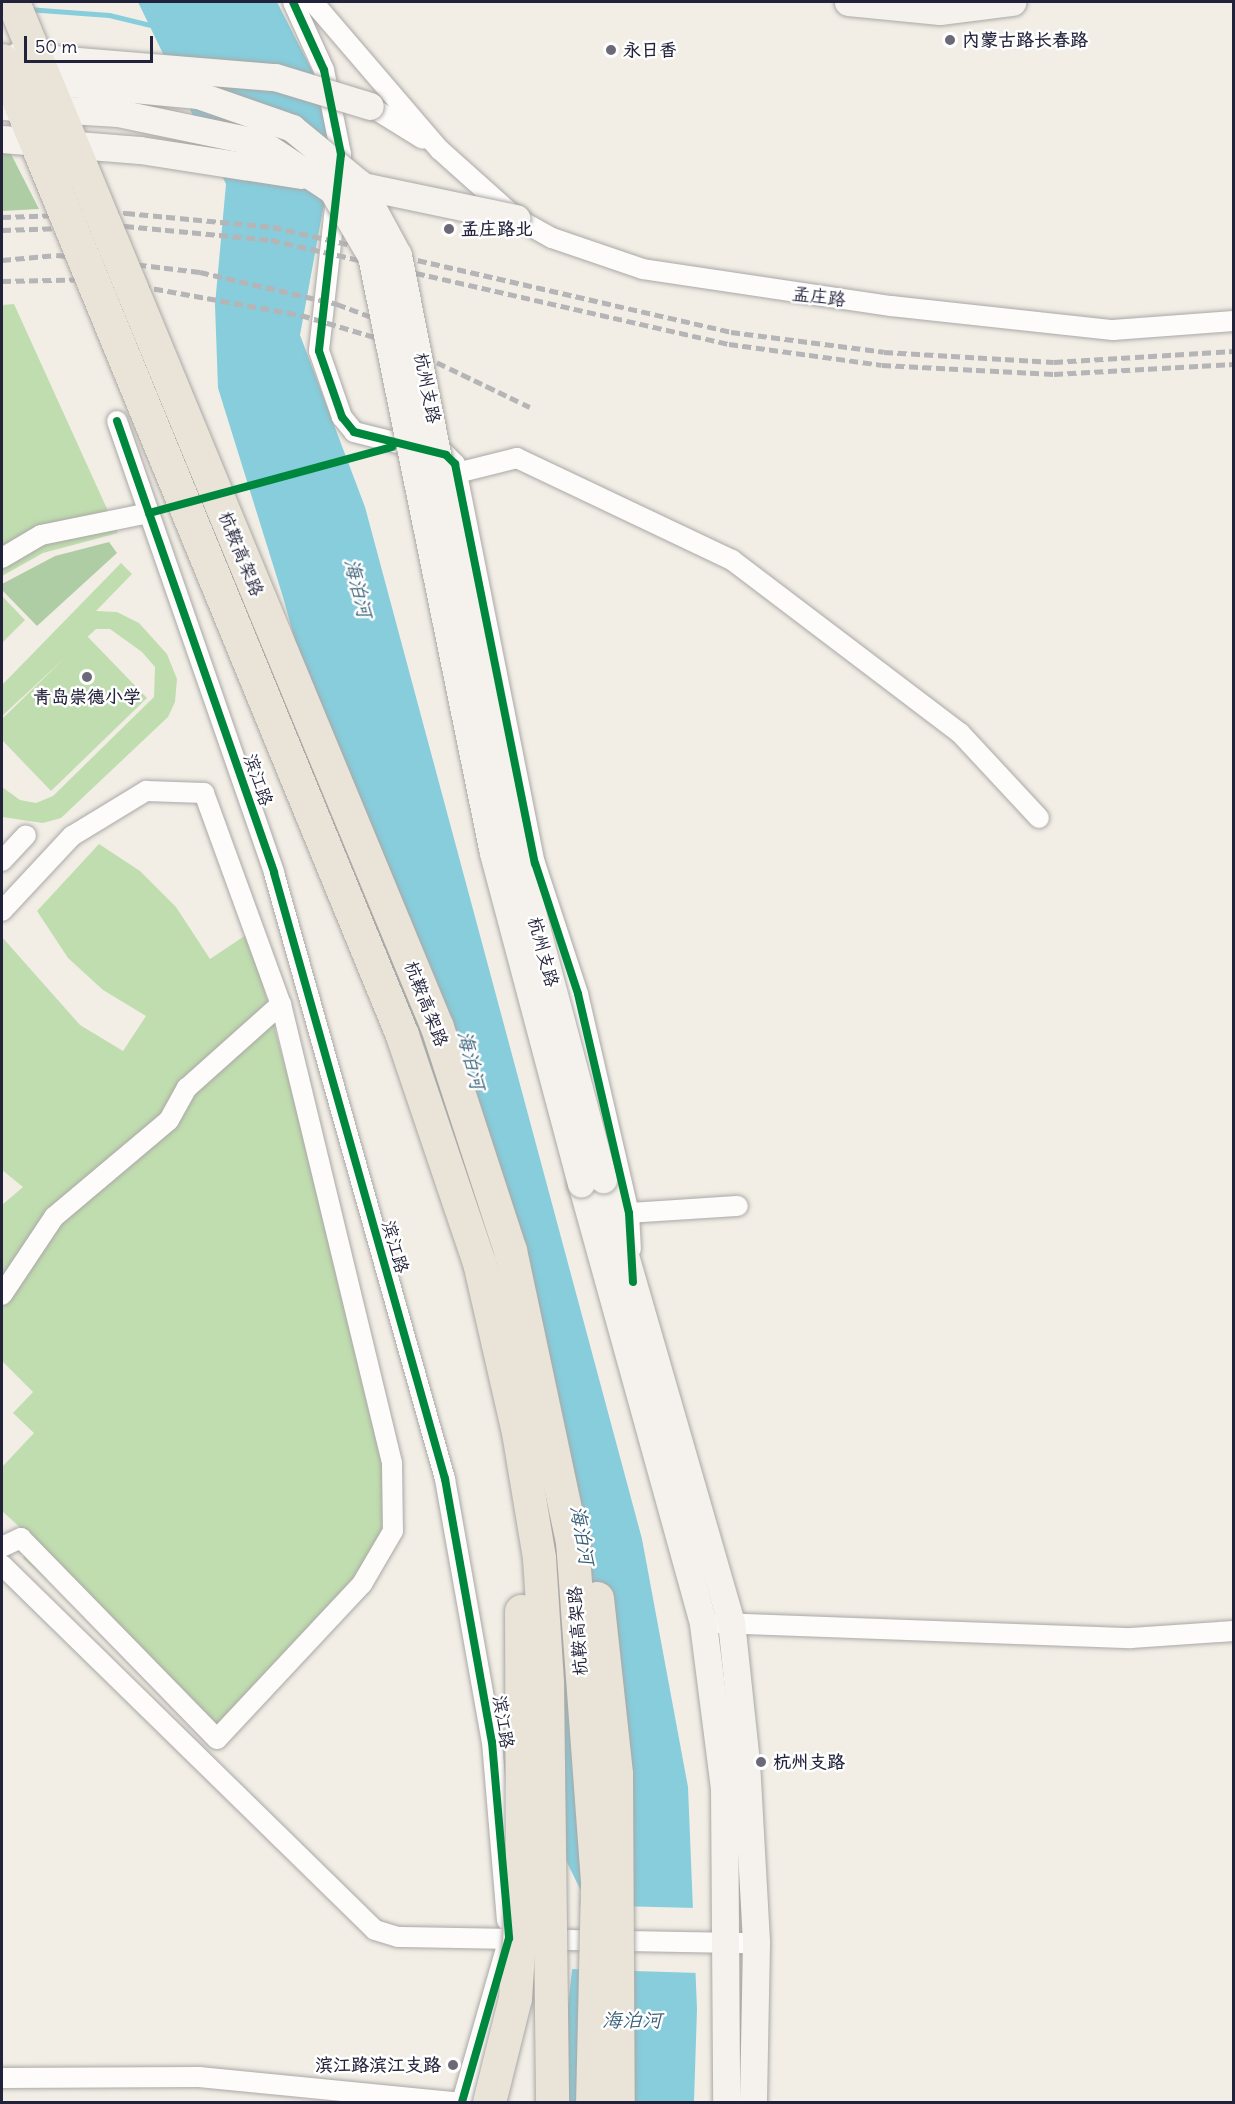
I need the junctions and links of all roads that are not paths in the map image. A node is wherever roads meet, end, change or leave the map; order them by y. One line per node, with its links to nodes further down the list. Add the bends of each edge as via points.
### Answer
1 (13, 2): 24 (highway, 杭鞍高架路, bridge)
2 (294, 2): 16 (street, via 324,70 341,154 319,351 342,417 354,432 371,441 446,455)
3 (314, 2): 12 (street)
4 (848, 2): 5 (main road, via 940,11)
5 (1012, 2)
6 (2, 55): 10 (main road, bridge, via 275,77)
7 (2, 60): 19 (highway, 杭鞍高架路, bridge)
8 (2, 77): 26 (main road, 杭州支路, bridge, via 198,95 292,128 359,183 398,255 514,844)
9 (2, 106): 26 (main road, 杭州支路, bridge, via 118,113 261,143 332,190 371,256 493,853)
10 (370, 106): 12 (street)
11 (2, 139): 13 (main road, bridge, via 248,165)
12 (440, 150): 13 (street, 孟庄路)
13 (516, 218): 14 (street, 孟庄路, via 552,238 643,269 762,290 1113,330)
14 (1233, 321)
15 (117, 421): 17 (street, 滨江路)
16 (457, 473): 20 (street, via 517,458 732,561 960,732); 28 (street, via 535,863 578,994)
17 (149, 513): 18 (street, via 41,535); 36 (street, 滨江路, via 274,873 445,1479 492,1742)
18 (2, 558)
19 (259, 687): 42 (highway, bridge, via 348,964 434,1184 505,1450 518,1534 522,1637 522,1892 515,1998); 43 (highway, 杭鞍高架路, bridge, via 402,1035 479,1262 518,1432 539,1558 547,1683)
20 (1040, 818)
21 (26, 835): 22 (street)
22 (2, 861)
23 (2, 911): 25 (street, via 72,836 146,790 204,793)
24 (420, 987): 44 (highway, 杭鞍高架路, bridge, via 510,1251 572,1541 597,1885); 45 (highway, bridge, via 484,1132 516,1224 558,1382 586,1526 616,1774)
25 (281, 1004): 30 (street, via 187,1088 169,1120 54,1217); 31 (street, via 392,1463 393,1531 362,1584 217,1739 21,1538)
26 (592, 1181): 29 (main road, 杭州支路); 34 (main road, 杭州支路)
27 (738, 1206): 28 (street)
28 (629, 1213): 29 (street)
29 (633, 1282): 33 (main road, 杭州支路)
30 (2, 1295)
31 (2, 1547)
32 (2, 1565): 36 (street, via 375,1930 398,1937)
33 (731, 1622): 34 (street); 35 (street, via 1131,1638); 37 (main road, 杭州支路, via 746,1762)
34 (703, 1624): 38 (main road, 杭州支路, via 724,1788)
35 (1233, 1631)
36 (518, 1938): 38 (street, bridge); 41 (street, 滨江路)
37 (756, 1943): 38 (street); 47 (main road, 杭州支路)
38 (714, 1945): 46 (main road, 杭州支路)
39 (2, 2078): 40 (street, via 199,2077)
40 (455, 2103)
41 (462, 2103)
42 (489, 2103)
43 (552, 2103)
44 (592, 2103)
45 (618, 2103)
46 (726, 2103)
47 (753, 2103)

